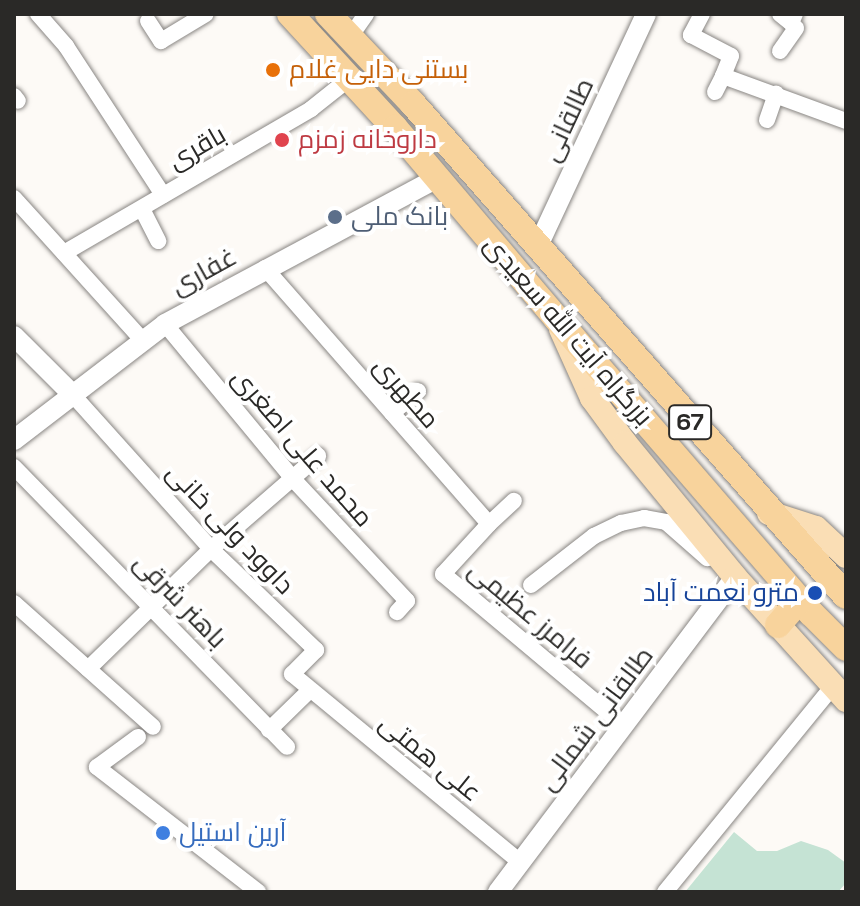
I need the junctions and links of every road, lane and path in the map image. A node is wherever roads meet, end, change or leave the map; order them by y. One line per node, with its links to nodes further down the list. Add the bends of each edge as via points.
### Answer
1 (38, 14): 19 (street, via 66,46)
2 (206, 14): 9 (street, via 161,41)
3 (290, 14): 13 (highway, بزرگراه آیت الله سعیدی / 67)
4 (328, 14): 10 (highway, بزرگراه آیت الله سعیدی / 67)
5 (366, 14): 10 (street)
6 (646, 14): 23 (street, طالقانی)
7 (702, 14): 12 (street, via 691,35 731,56)
8 (790, 20): 11 (street)
9 (148, 21)
10 (350, 37): 23 (highway, بزرگراه آیت الله سعیدی / 67)
11 (780, 51)
12 (723, 76): 14 (street); 15 (street)
13 (350, 78): 18 (highway, بزرگراه آیت الله سعیدی / 67); 19 (street, باقری, via 311,109)
14 (715, 92)
15 (776, 94): 16 (street); 17 (street)
16 (767, 120)
17 (846, 121)
18 (437, 178): 25 (street, غفاری); 26 (highway, بزرگراه آیت الله سعیدی / 67)
19 (163, 195): 21 (street, باقری)
20 (14, 198): 24 (street)
21 (142, 209): 22 (street); 24 (street, باقری)
22 (158, 241)
23 (537, 248): 38 (highway, بزرگراه آیت الله سعیدی / 67)
24 (64, 253): 29 (street)
25 (265, 268): 27 (street, غفاری); 32 (street, مطهری)
26 (557, 319): 42 (main road, via 592,398); 45 (highway, بزرگراه آیت الله سعیدی / 67)
27 (165, 324): 29 (street, غفاری); 36 (street, محمد علی اصغری)
28 (14, 336): 31 (street)
29 (143, 341): 31 (street, غفاری)
30 (418, 391): 32 (street)
31 (73, 395): 33 (street, غفاری); 40 (street, داوود ولی خانی)
32 (392, 413): 39 (street, مطهری)
33 (14, 440)
34 (318, 456): 36 (street)
35 (14, 467): 48 (street, باهنر شرقی)
36 (293, 479): 40 (street); 47 (street, محمد علی اصغری)
37 (514, 501): 39 (street)
38 (769, 513): 41 (main road, via 816,528); 44 (highway, بزرگراه آیت الله سعیدی / 67)
39 (489, 524): 54 (street, فرامرز عظیمی, via 443,574)
40 (211, 549): 48 (street); 52 (street, داوود ولی خانی, via 316,650 292,674)
41 (846, 556)
42 (735, 577): 43 (street, via 666,522 644,518 594,536); 49 (main road); 54 (street, طالقانی شمالی)
43 (531, 585)
44 (846, 596)
45 (800, 600): 49 (highway); 50 (highway, بزرگراه آیت الله سعیدی / 67)
46 (14, 603): 51 (street)
47 (402, 606)
48 (155, 607): 51 (street); 56 (street, باهنر شرقی)
49 (778, 625): 53 (main road)
50 (846, 648)
51 (88, 669): 55 (street)
52 (309, 691): 56 (street); 59 (street, علی همتی)
53 (839, 693): 62 (street)
54 (622, 724): 59 (street, طالقانی شمالی)
55 (153, 727)
56 (269, 730): 58 (street, باهنر شرقی)
57 (138, 737): 60 (street, via 97,767)
58 (287, 747)
59 (521, 863): 61 (street, طالقانی شمالی)
60 (258, 892)
61 (498, 892)
62 (665, 892)

